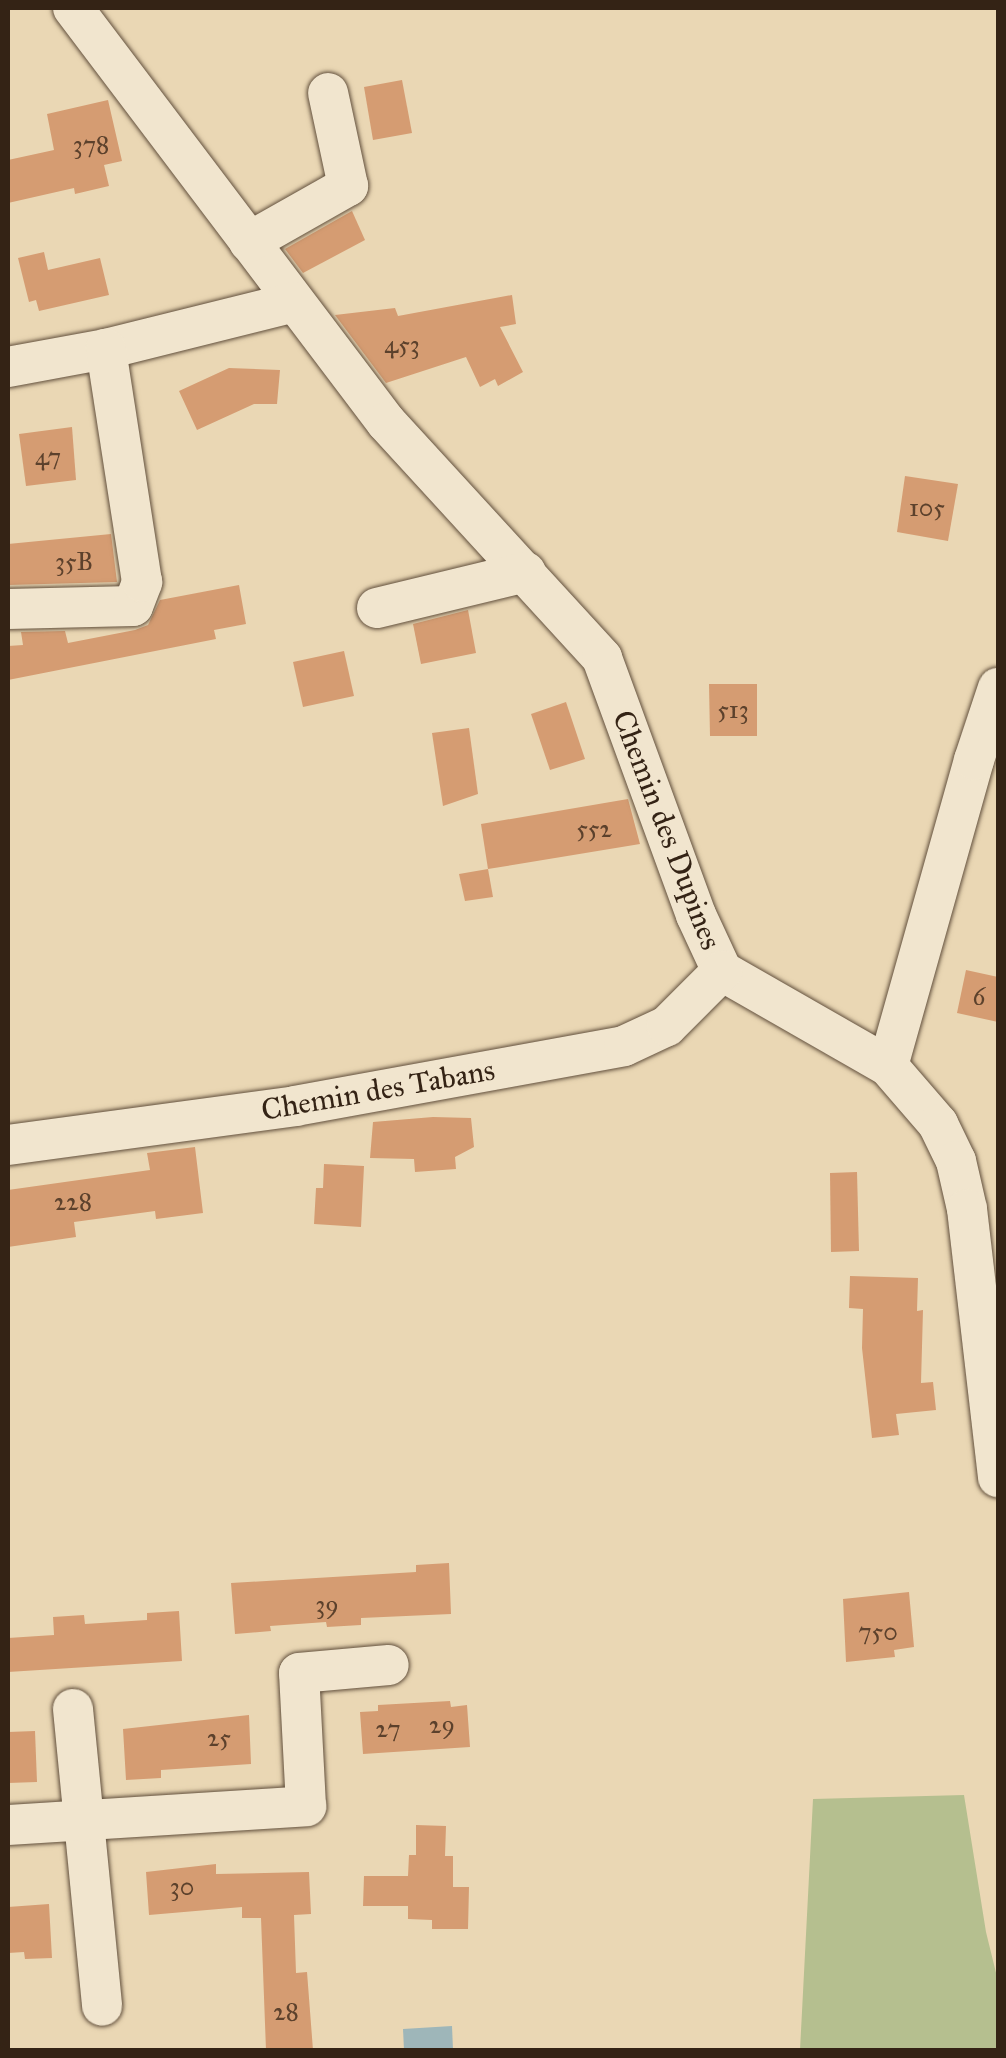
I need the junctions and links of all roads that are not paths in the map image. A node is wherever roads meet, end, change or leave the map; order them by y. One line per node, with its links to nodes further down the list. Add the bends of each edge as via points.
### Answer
1 (73, 8): 3 (street, Chemin des Dupines)
2 (328, 93): 3 (street, via 348,186)
3 (249, 242): 4 (street, Chemin des Dupines)
4 (294, 302): 5 (street); 7 (street, Chemin des Dupines, via 386,422)
5 (106, 349): 6 (street); 9 (street, via 142,582 133,606)
6 (8, 366)
7 (526, 572): 8 (street); 11 (street, Chemin des Dupines, via 602,658)
8 (377, 608)
9 (8, 609)
10 (998, 688): 12 (street)
11 (722, 971): 12 (street, Chemin des Dupines); 13 (street, Chemin des Tabans, via 667,1026 624,1046 294,1106)
12 (888, 1066): 14 (street, Chemin des Dupines, via 938,1124 956,1161)
13 (8, 1145)
14 (998, 1477)
15 (389, 1664): 17 (street, via 299,1673 306,1806)
16 (73, 1710): 17 (street)
17 (82, 1819): 18 (street); 19 (street)
18 (8, 1825)
19 (102, 2006)

